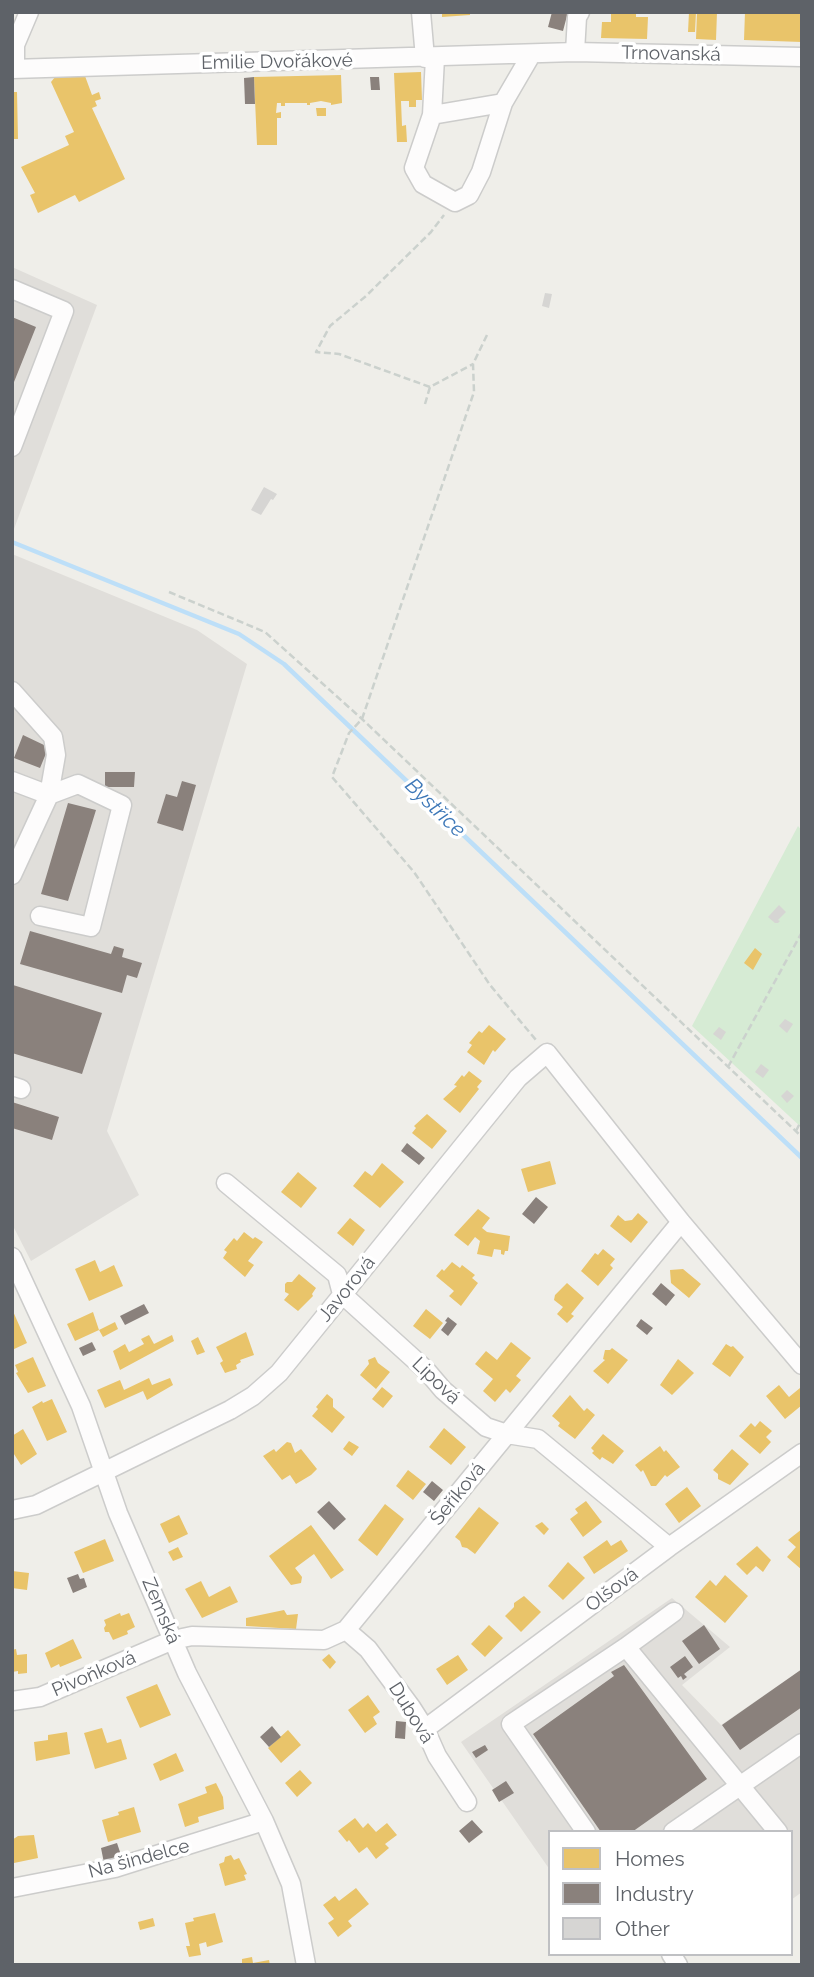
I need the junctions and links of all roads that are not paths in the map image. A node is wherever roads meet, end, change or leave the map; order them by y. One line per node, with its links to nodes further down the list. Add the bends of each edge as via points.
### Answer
1 (29, 12): 8 (street, via 15,44)
2 (421, 12): 7 (street)
3 (580, 12): 4 (street)
4 (575, 52): 5 (street, Trnovanská); 6 (street, Trnovanská)
5 (536, 54): 7 (street, Emilie Dvořákové); 9 (street)
6 (802, 57)
7 (430, 58): 8 (street, Emilie Dvořákové); 10 (street)
8 (14, 69)
9 (503, 103): 10 (street); 10 (street, via 481,172 469,195 455,202 423,184 414,168)
10 (432, 115)
11 (12, 289): 12 (street, via 64,311)
12 (12, 447)
13 (12, 691): 14 (street)
14 (19, 706): 16 (street, via 53,737 56,755)
15 (12, 781): 16 (street)
16 (49, 795): 17 (street); 18 (street, via 78,784 122,805 91,928)
17 (12, 875)
18 (40, 916)
19 (226, 1183): 22 (street, Lipová, via 337,1275)
20 (681, 1222): 22 (street, Javorová, via 547,1053 518,1078); 23 (street); 24 (street, Šeříková)
21 (12, 1257): 26 (street, Zemská, via 81,1406)
22 (342, 1294): 24 (street, Lipová, via 486,1427); 26 (street, Javorová, via 279,1373 253,1396)
23 (802, 1365)
24 (507, 1434): 28 (street, Lipová, via 538,1439); 30 (street, Šeříková)
25 (802, 1453): 28 (street, Olšová)
26 (104, 1471): 27 (street, Javorová, via 36,1505); 31 (street, Zemská)
27 (12, 1510)
28 (669, 1547): 34 (street, Olšová)
29 (674, 1612): 32 (street)
30 (346, 1630): 31 (street, via 324,1640 192,1636); 34 (street, Dubová, via 368,1649)
31 (173, 1640): 33 (street, Pivoňková, via 40,1697); 38 (street, Zemská)
32 (626, 1647): 36 (street); 39 (street, via 511,1724)
33 (12, 1701)
34 (425, 1729): 37 (street, Dubová)
35 (802, 1743): 36 (street)
36 (740, 1785): 40 (street); 41 (street)
37 (467, 1802)
38 (264, 1821): 42 (street, Na šindelce, via 115,1868); 43 (street, Zemská, via 290,1884)
39 (585, 1830)
40 (676, 1830)
41 (776, 1830)
42 (12, 1888)
43 (306, 1965)

